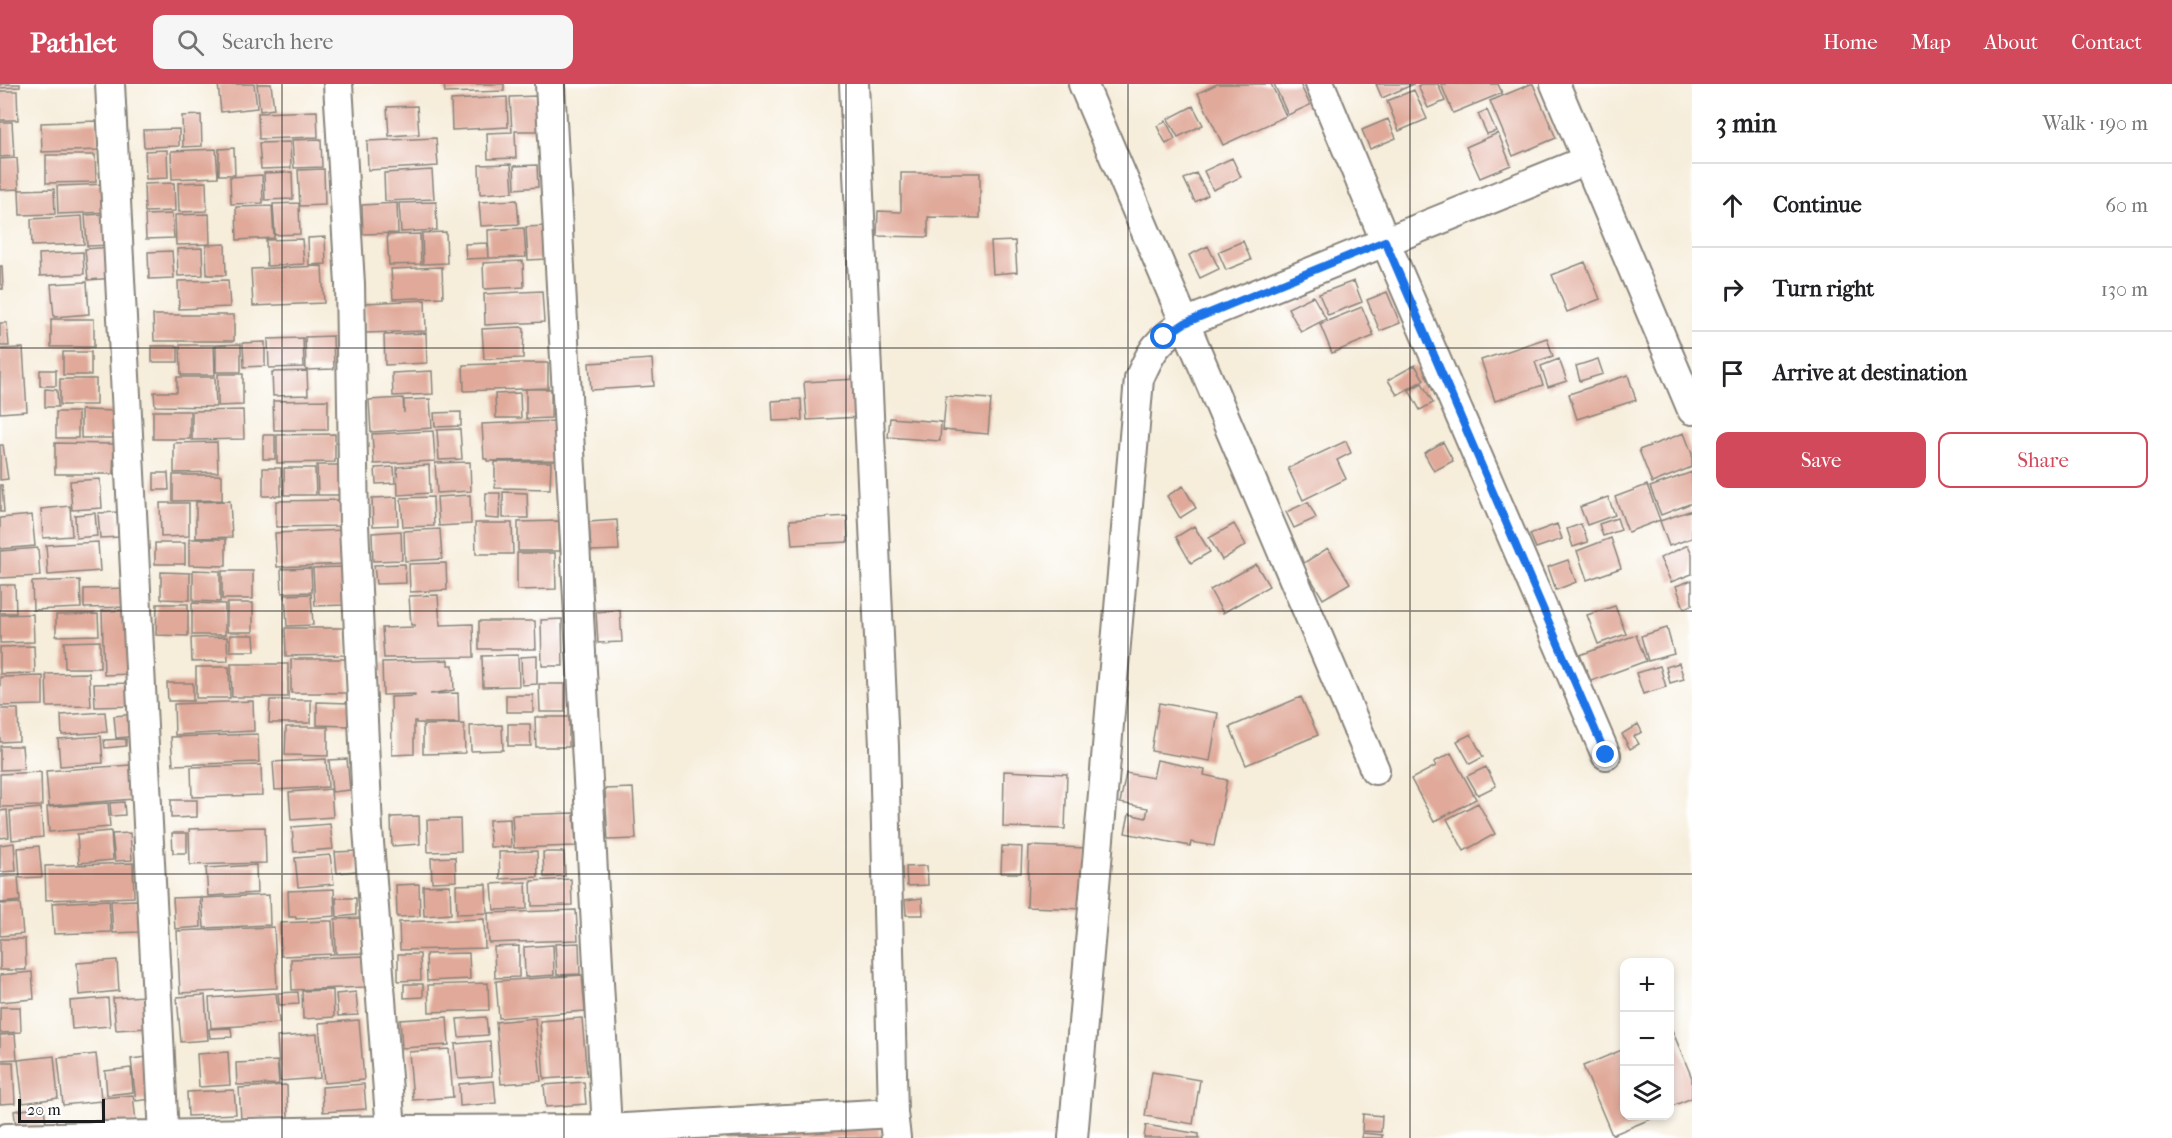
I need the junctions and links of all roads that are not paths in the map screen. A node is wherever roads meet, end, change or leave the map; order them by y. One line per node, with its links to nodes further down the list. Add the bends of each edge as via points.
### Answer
1 (110, 84): 17 (street)
2 (338, 84): 16 (street, via 350,284 354,525 367,806)
3 (550, 84): 15 (street)
4 (854, 84): 14 (street, via 884,746)
5 (1083, 84): 10 (street)
6 (1320, 84): 9 (street)
7 (1555, 84): 8 (street)
8 (1587, 160): 9 (street); 11 (street)
9 (1385, 241): 10 (street); 12 (street)
10 (1185, 323): 13 (street); 19 (street, via 1151,352 1139,379)
11 (1692, 410)
12 (1606, 755)
13 (1375, 770)
14 (895, 1125): 15 (street)
15 (607, 1129): 16 (street)
16 (391, 1130): 17 (street)
17 (164, 1135): 18 (street)
18 (7, 1138)
19 (1073, 1138)

